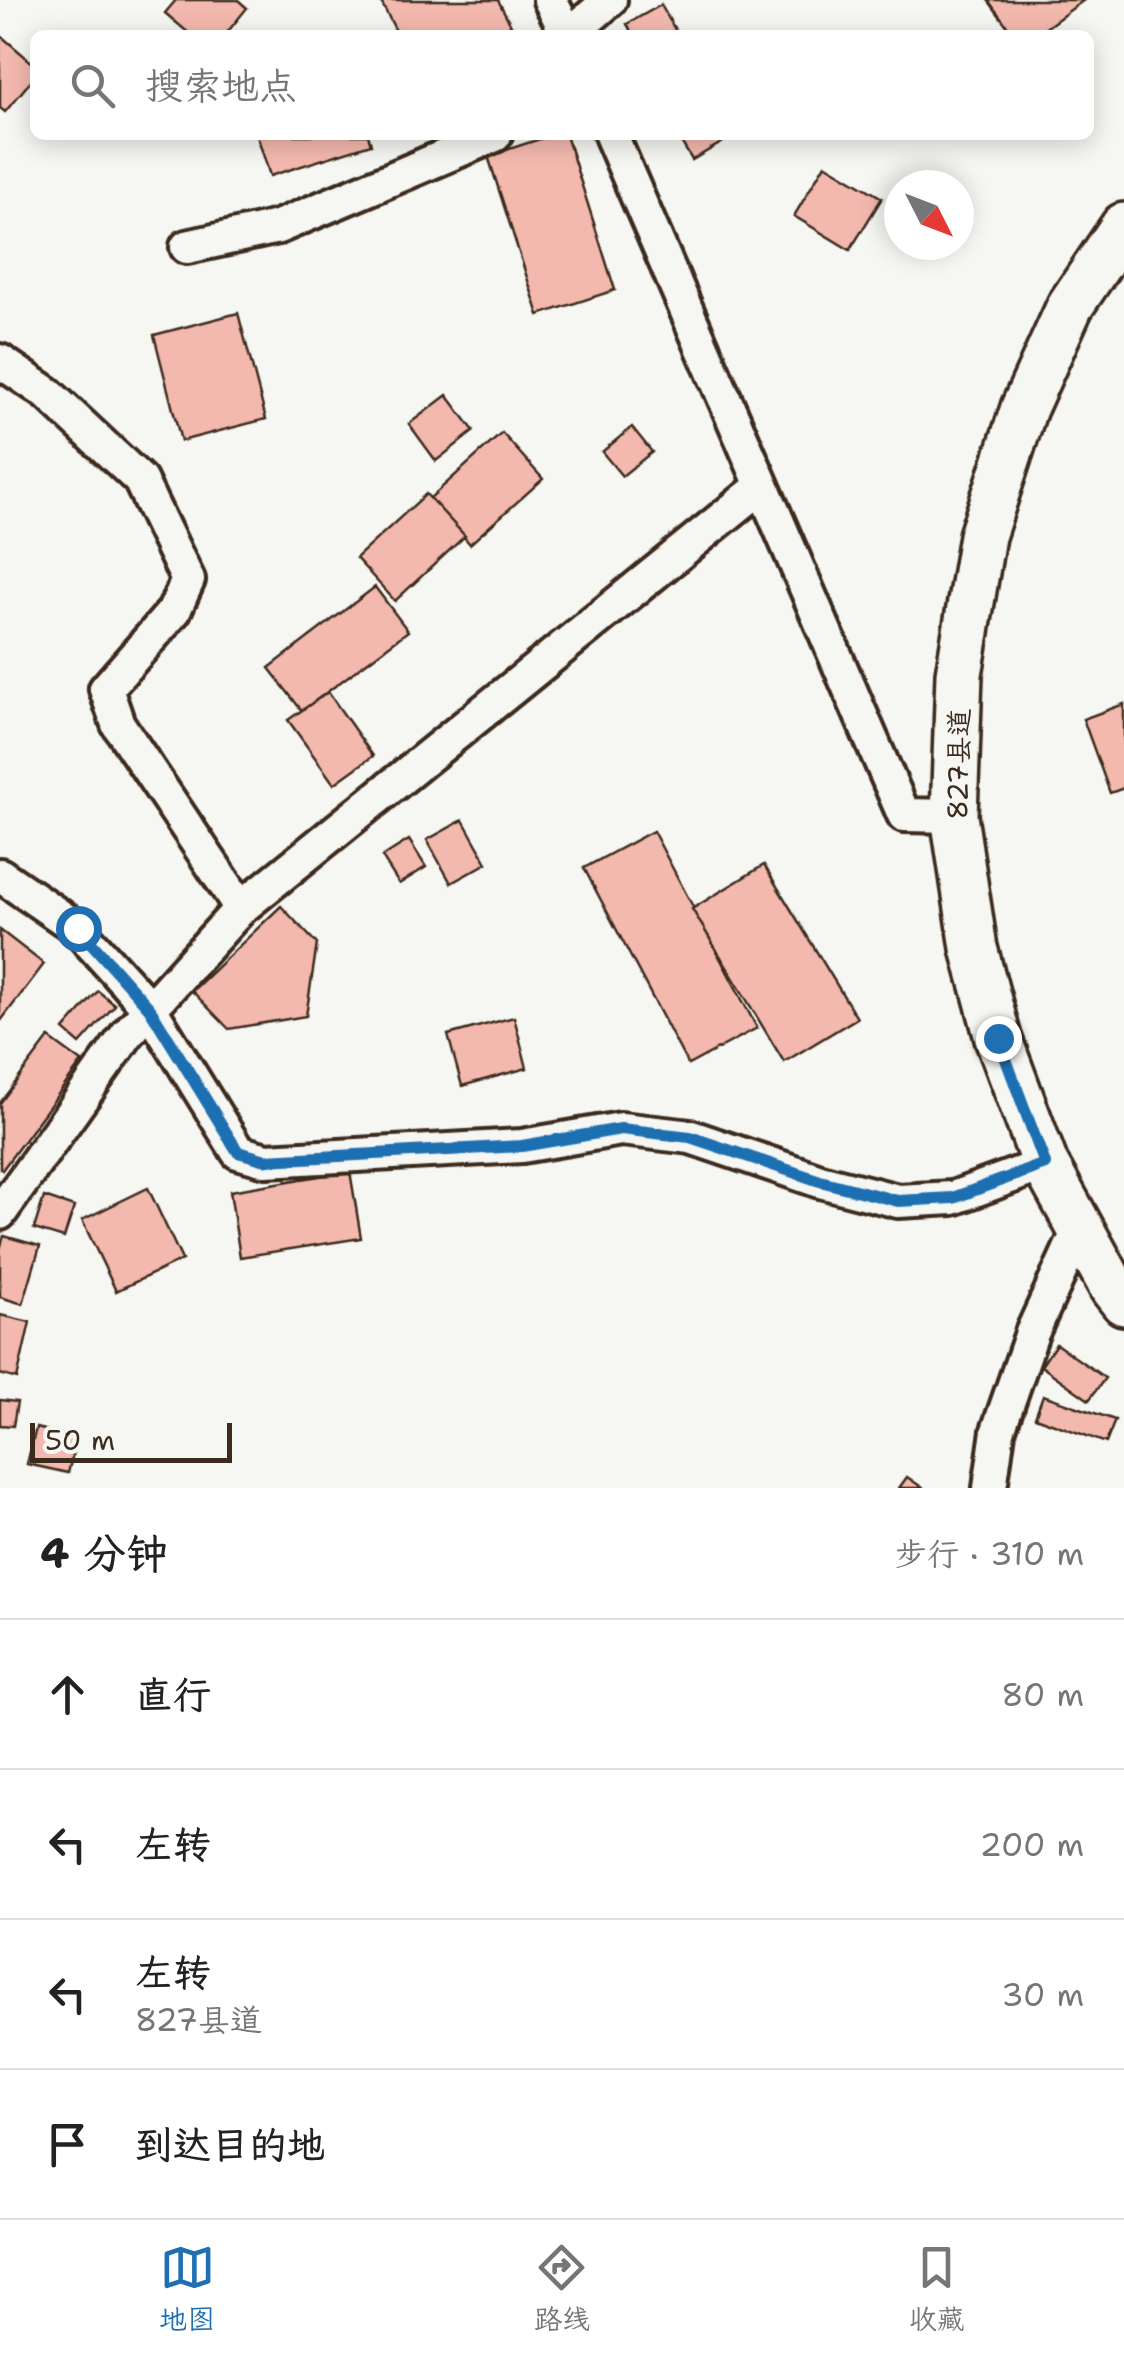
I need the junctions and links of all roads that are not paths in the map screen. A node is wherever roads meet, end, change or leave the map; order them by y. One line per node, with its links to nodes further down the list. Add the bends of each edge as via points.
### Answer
1 (550, 0): 3 (street)
2 (610, 0): 4 (street)
3 (565, 30)
4 (574, 30)
5 (483, 140): 8 (street, via 278,227)
6 (613, 140): 10 (street)
7 (1124, 226): 11 (main road, 827县道, via 1070,306 1024,408 982,536 959,674)
8 (187, 247)
9 (0, 361): 13 (street, via 48,393 140,480 188,580 174,611 106,689 118,724)
10 (762, 486): 11 (street, via 904,816); 13 (street)
11 (954, 816): 15 (main road, 827县道, via 974,948)
12 (0, 875): 14 (street, via 78,928)
13 (241, 908): 14 (street)
14 (150, 1009): 15 (street, via 238,1152 266,1160 522,1146 621,1129 690,1137 898,1201 953,1198); 16 (street)
15 (1045, 1164): 17 (main road, 827县道)
16 (0, 1213)
17 (1080, 1228): 18 (main road, 827县道); 19 (street, via 1032,1333 998,1431)
18 (1124, 1302)
19 (990, 1488)

